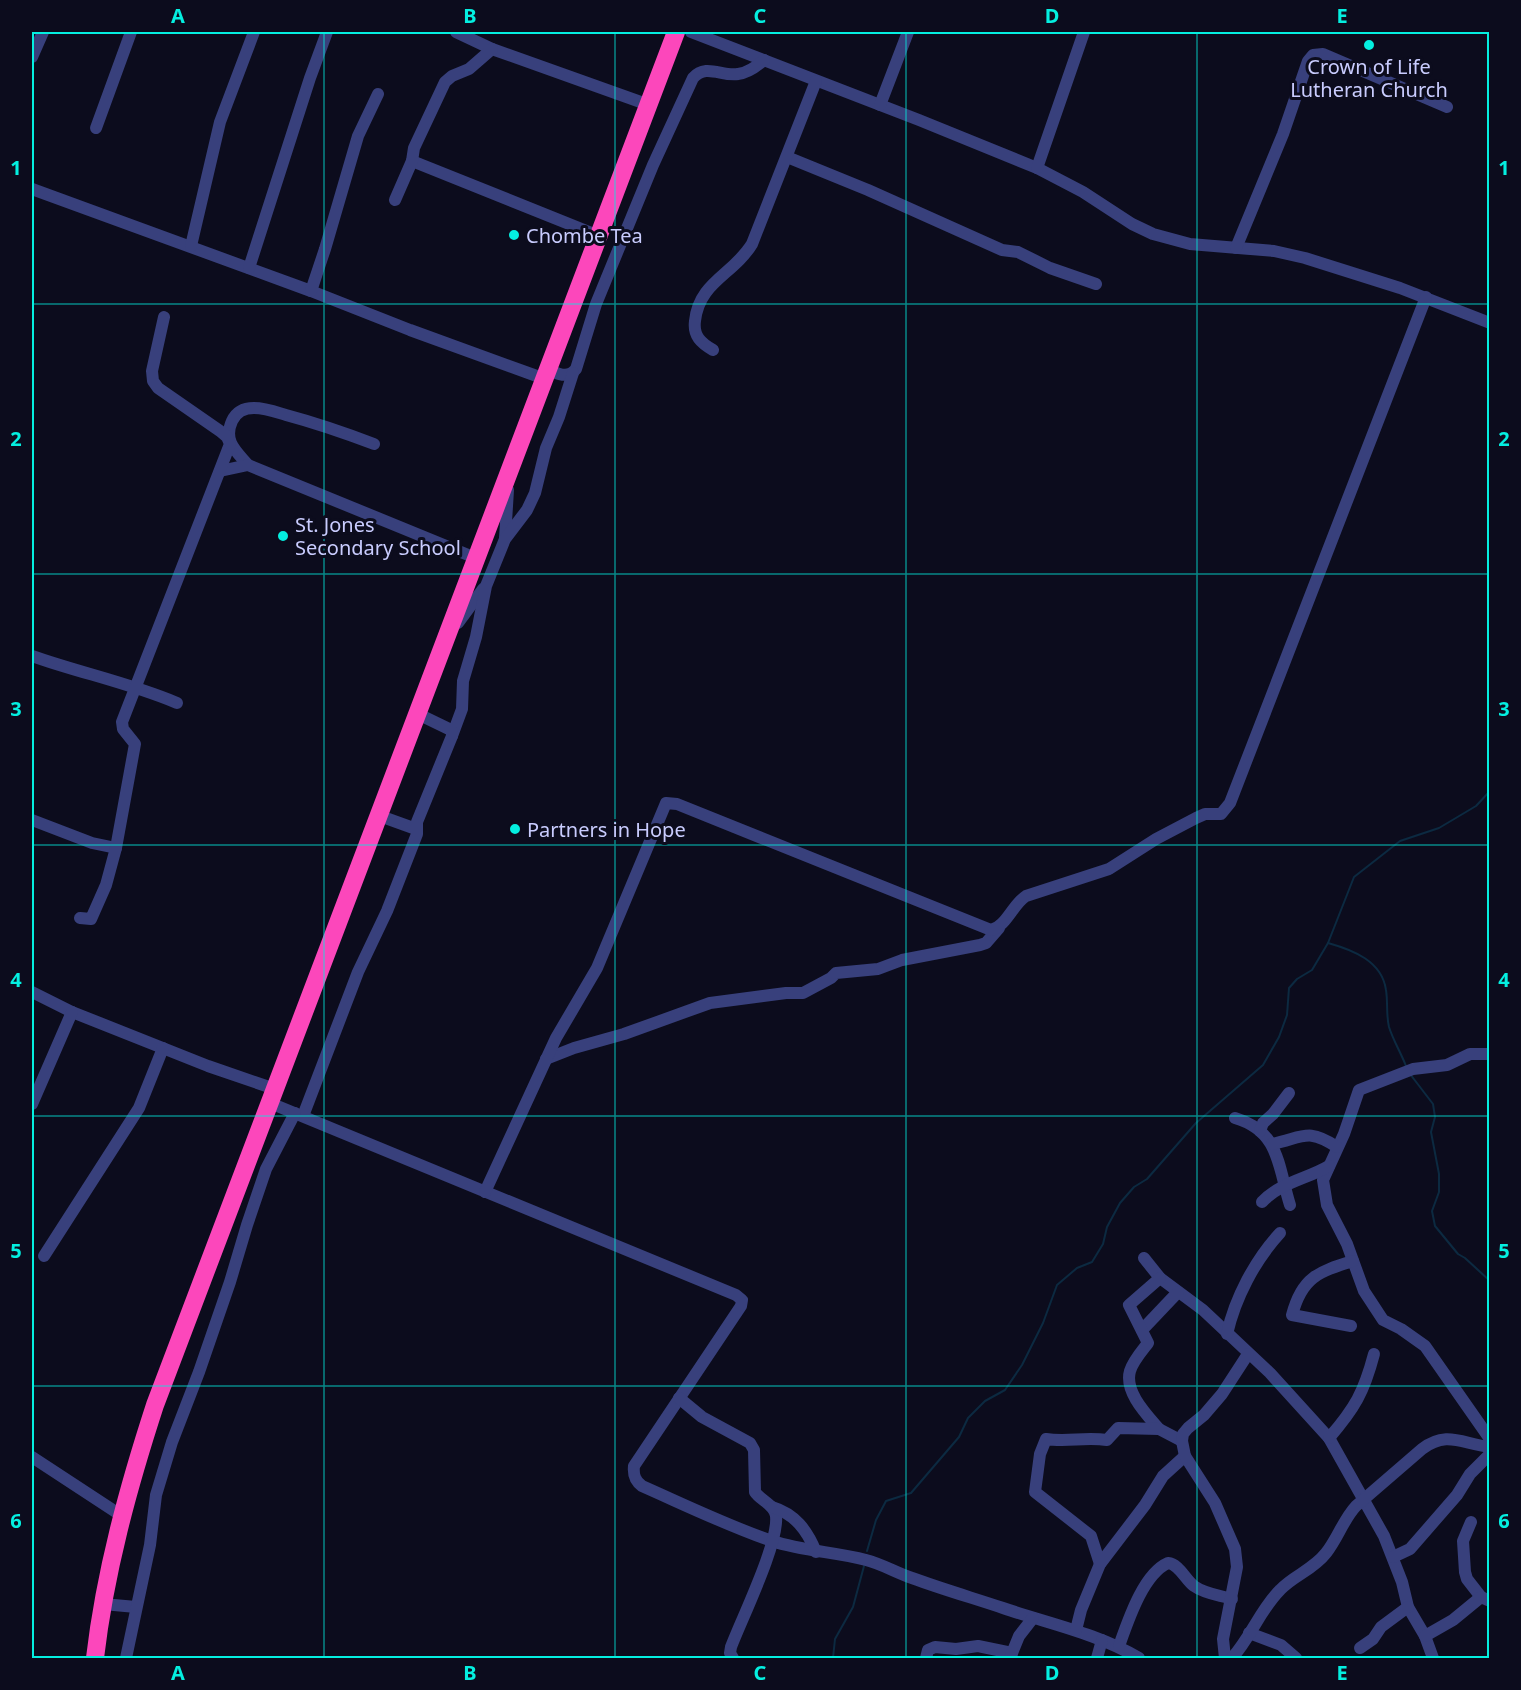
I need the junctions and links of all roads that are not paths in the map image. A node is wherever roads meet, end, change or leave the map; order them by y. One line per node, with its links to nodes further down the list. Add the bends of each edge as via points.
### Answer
1 (43, 32): 11 (street)
2 (131, 32): 18 (street)
3 (254, 32): 25 (street, via 220,122)
4 (327, 32): 27 (street)
5 (456, 32): 10 (street)
6 (676, 32): 15 (highway)
7 (691, 32): 12 (street)
8 (908, 32): 16 (street)
9 (1084, 32): 21 (street)
10 (492, 49): 15 (street); 20 (street, via 469,69 445,82 414,148)
11 (32, 57)
12 (764, 60): 13 (street); 34 (street, via 756,68 738,74 703,71 693,78 600,294)
13 (816, 81): 16 (street); 19 (street)
14 (378, 94): 29 (street, via 358,136)
15 (649, 105): 24 (highway)
16 (880, 105): 21 (street)
17 (1447, 107): 26 (street, via 1323,54 1313,55)
18 (96, 128)
19 (787, 157): 28 (street, via 1002,250 1018,252); 33 (street, via 752,244 699,300 694,327 700,343)
20 (412, 161): 23 (street); 24 (street)
21 (1037, 168): 26 (street, via 1153,234 1190,244)
22 (32, 189): 25 (street)
23 (395, 200)
24 (599, 236): 35 (highway)
25 (190, 246): 27 (street)
26 (1236, 248): 30 (street, via 1305,258)
27 (249, 268): 29 (street)
28 (1096, 284)
29 (311, 291): 35 (street, via 410,330)
30 (1425, 297): 32 (street); 55 (street, via 1230,804 1221,814 1196,818 1109,869 1026,896)
31 (164, 317): 36 (street, via 153,381 220,431)
32 (1490, 323)
33 (713, 350)
34 (573, 373): 35 (street); 41 (street, via 546,448 535,493)
35 (547, 374): 39 (highway)
36 (230, 444): 37 (street, via 230,428 237,413 254,408 317,423); 38 (street); 40 (street)
37 (374, 444)
38 (248, 465): 40 (street); 42 (street)
39 (513, 465): 41 (street, via 506,501); 42 (highway)
40 (220, 471): 46 (street)
41 (505, 539): 43 (street)
42 (478, 559): 44 (highway)
43 (486, 586): 44 (street); 49 (street, via 463,681 462,709)
44 (447, 640): 48 (highway)
45 (32, 656): 46 (street)
46 (134, 687): 47 (street); 53 (street, via 122,722 135,744)
47 (177, 703)
48 (418, 714): 49 (street, via 449,729); 50 (highway)
49 (452, 736): 52 (street)
50 (380, 816): 52 (street); 62 (highway)
51 (32, 820): 53 (street)
52 (416, 829): 64 (street, via 387,911)
53 (116, 848): 54 (street, via 91,919)
54 (80, 918)
55 (999, 928): 60 (street, via 980,945 902,960 878,969 836,973 803,993 710,1003); 60 (street, via 991,930 666,803 597,968)
56 (33, 994): 57 (street)
57 (72, 1012): 58 (street); 63 (street)
58 (163, 1048): 62 (street); 75 (street, via 139,1108)
59 (1490, 1054): 68 (street, via 1470,1054 1455,1062 1413,1069 1363,1087 1356,1094)
60 (546, 1059): 71 (street)
61 (1289, 1093): 66 (street)
62 (273, 1096): 64 (street); 96 (highway, via 155,1405)
63 (32, 1104)
64 (299, 1114): 71 (street); 106 (street, via 266,1169 172,1442 156,1495)
65 (1235, 1118): 66 (street)
66 (1260, 1131): 67 (street)
67 (1272, 1144): 68 (street, via 1308,1134); 70 (street)
68 (1337, 1147): 69 (street)
69 (1329, 1166): 70 (street); 77 (street, via 1323,1180 1324,1197)
70 (1284, 1185): 72 (street); 73 (street)
71 (485, 1192): 85 (street, via 742,1300)
72 (1262, 1202)
73 (1290, 1205)
74 (1280, 1233): 82 (street, via 1260,1257)
75 (44, 1256)
76 (1144, 1258): 78 (street)
77 (1353, 1261): 80 (street, via 1324,1270 1303,1285 1292,1315); 88 (street, via 1364,1291 1383,1320 1425,1346)
78 (1160, 1278): 79 (street); 81 (street, via 1129,1305)
79 (1178, 1292): 81 (street); 82 (street)
80 (1351, 1326)
81 (1142, 1329): 86 (street, via 1148,1343 1129,1373 1130,1384 1141,1407)
82 (1227, 1334): 83 (street)
83 (1248, 1354): 87 (street, via 1293,1396); 89 (street, via 1222,1394 1188,1428)
84 (1374, 1354): 87 (street, via 1367,1382 1350,1413)
85 (679, 1398): 95 (street, via 702,1417 750,1443 754,1450 755,1492); 98 (street, via 634,1466 636,1482)
86 (1159, 1429): 89 (street); 101 (street, via 1118,1428 1107,1440 1046,1439 1035,1492 1091,1536)
87 (1329, 1438): 94 (street)
88 (1490, 1438)
89 (1182, 1441): 92 (street)
90 (1490, 1447): 94 (street, via 1440,1438)
91 (1490, 1454): 100 (street, via 1410,1549)
92 (1185, 1456): 101 (street, via 1163,1476); 102 (street, via 1215,1503 1235,1549 1238,1567)
93 (32, 1457): 96 (street)
94 (1364, 1499): 100 (street); 109 (street, via 1349,1514 1326,1554 1278,1592)
95 (772, 1508): 98 (street, via 776,1516); 99 (street, via 797,1521)
96 (122, 1516): 104 (highway)
97 (1471, 1522): 103 (street, via 1463,1541 1465,1572)
98 (773, 1541): 99 (street); 117 (street, via 731,1647)
99 (816, 1552): 107 (street, via 867,1560)
100 (1393, 1557): 105 (street)
101 (1100, 1564): 108 (street)
102 (1232, 1599): 112 (street, via 1204,1592 1185,1578 1175,1564 1168,1563 1144,1589); 121 (street, via 1223,1640)
103 (1485, 1599): 110 (street)
104 (103, 1604): 106 (street); 115 (highway)
105 (1408, 1607): 110 (street); 113 (street)
106 (136, 1608): 116 (street)
107 (1033, 1618): 108 (street); 114 (street, via 1019,1636)
108 (1076, 1630): 111 (street)
109 (1250, 1633): 122 (street); 123 (street, via 1281,1646)
110 (1425, 1636): 124 (street)
111 (1102, 1640): 112 (street); 119 (street)
112 (1119, 1646): 120 (street)
113 (1360, 1648)
114 (1011, 1656): 118 (street, via 978,1646 935,1647 928,1650)
115 (95, 1659)
116 (126, 1659)
117 (733, 1659)
118 (926, 1659)
119 (1097, 1659)
120 (1139, 1659)
121 (1225, 1659)
122 (1232, 1659)
123 (1296, 1659)
124 (1433, 1659)

